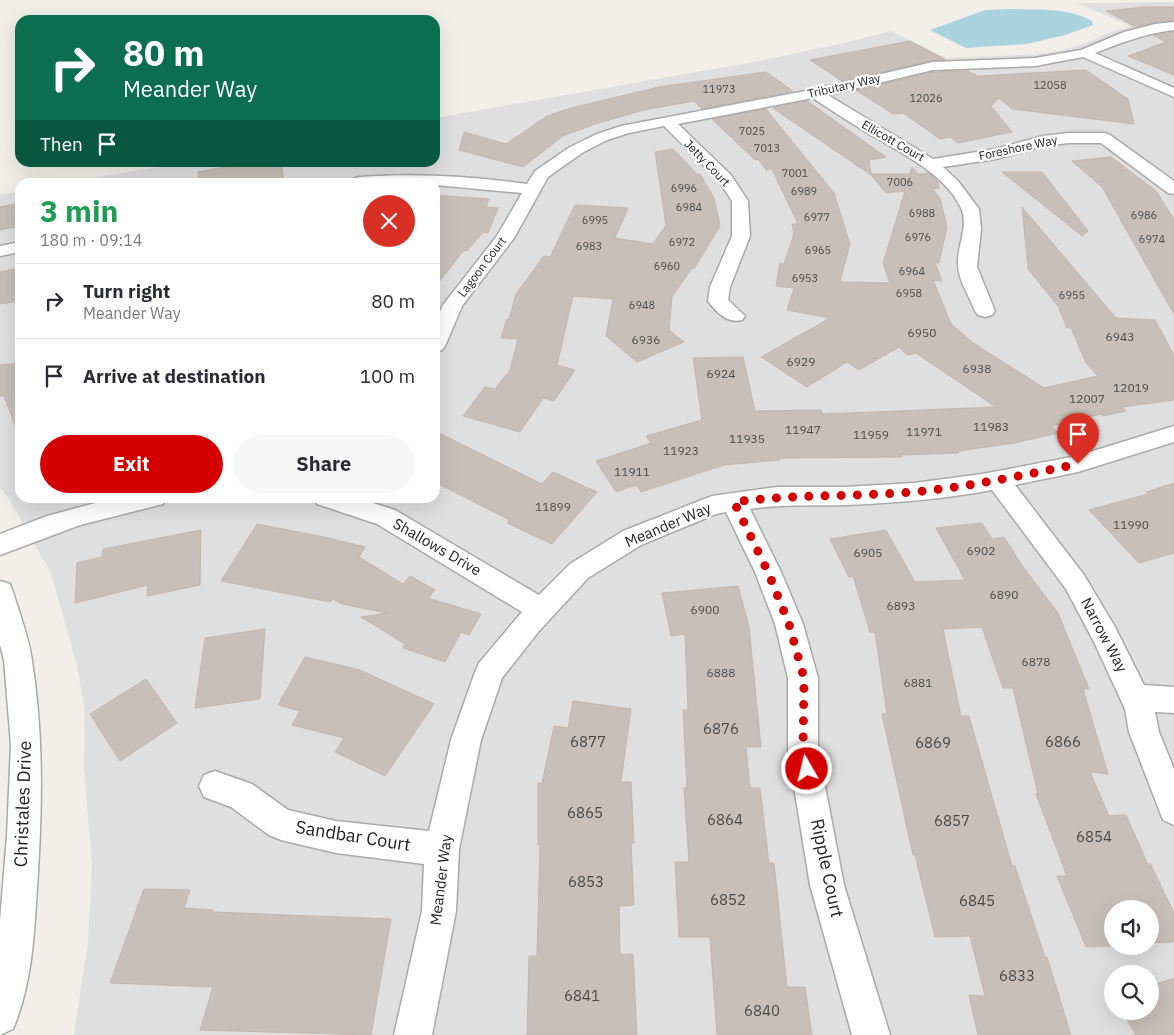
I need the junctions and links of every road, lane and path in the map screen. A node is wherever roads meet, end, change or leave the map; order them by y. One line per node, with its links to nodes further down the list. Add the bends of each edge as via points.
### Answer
1 (1174, 26): 2 (street, Tributary Way, via 1129,35)
2 (1084, 53): 3 (street, Tributary Way, via 1035,62 933,66); 4 (street)
3 (816, 93): 5 (street, Tributary Way); 6 (street, Ellicott Court)
4 (1174, 93)
5 (667, 121): 9 (street, Tributary Way, via 602,137 559,160 541,174); 13 (street, Jetty Court, via 725,178 740,202 740,236 718,300)
6 (931, 164): 8 (street, Foreshore Way, via 996,154 1043,141 1105,138); 12 (street, Ellicott Court, via 970,209 972,233 967,262)
7 (440, 180): 9 (street)
8 (1174, 189)
9 (532, 190): 14 (street, Lagoon Court, via 505,238 453,305)
10 (15, 248): 11 (street)
11 (0, 251)
12 (985, 311)
13 (735, 316)
14 (440, 335)
15 (1174, 434): 16 (street, Meander Way, via 1078,464)
16 (998, 480): 17 (street, Meander Way, via 914,492 777,496); 23 (street, Narrow Way, via 1075,582)
17 (734, 502): 22 (street, Meander Way, via 712,505 632,538 579,571); 30 (street, Ripple Court, via 789,624 804,678 803,750 827,885)
18 (126, 503): 20 (street, via 60,522)
19 (344, 503): 22 (street, Shallows Drive, via 393,521)
20 (0, 545)
21 (0, 592): 28 (street, Christales Drive, via 18,660 26,744 24,836 15,955)
22 (542, 610): 27 (street, Meander Way, via 489,672 466,740)
23 (1135, 697): 24 (street); 26 (street, Narrow Way, via 1144,732)
24 (1174, 700)
25 (215, 786): 27 (street, Sandbar Court, via 241,794 281,824 336,837)
26 (1174, 809)
27 (442, 849): 29 (street, Meander Way, via 439,912)
28 (0, 1016)
29 (413, 1035)
30 (871, 1035)

